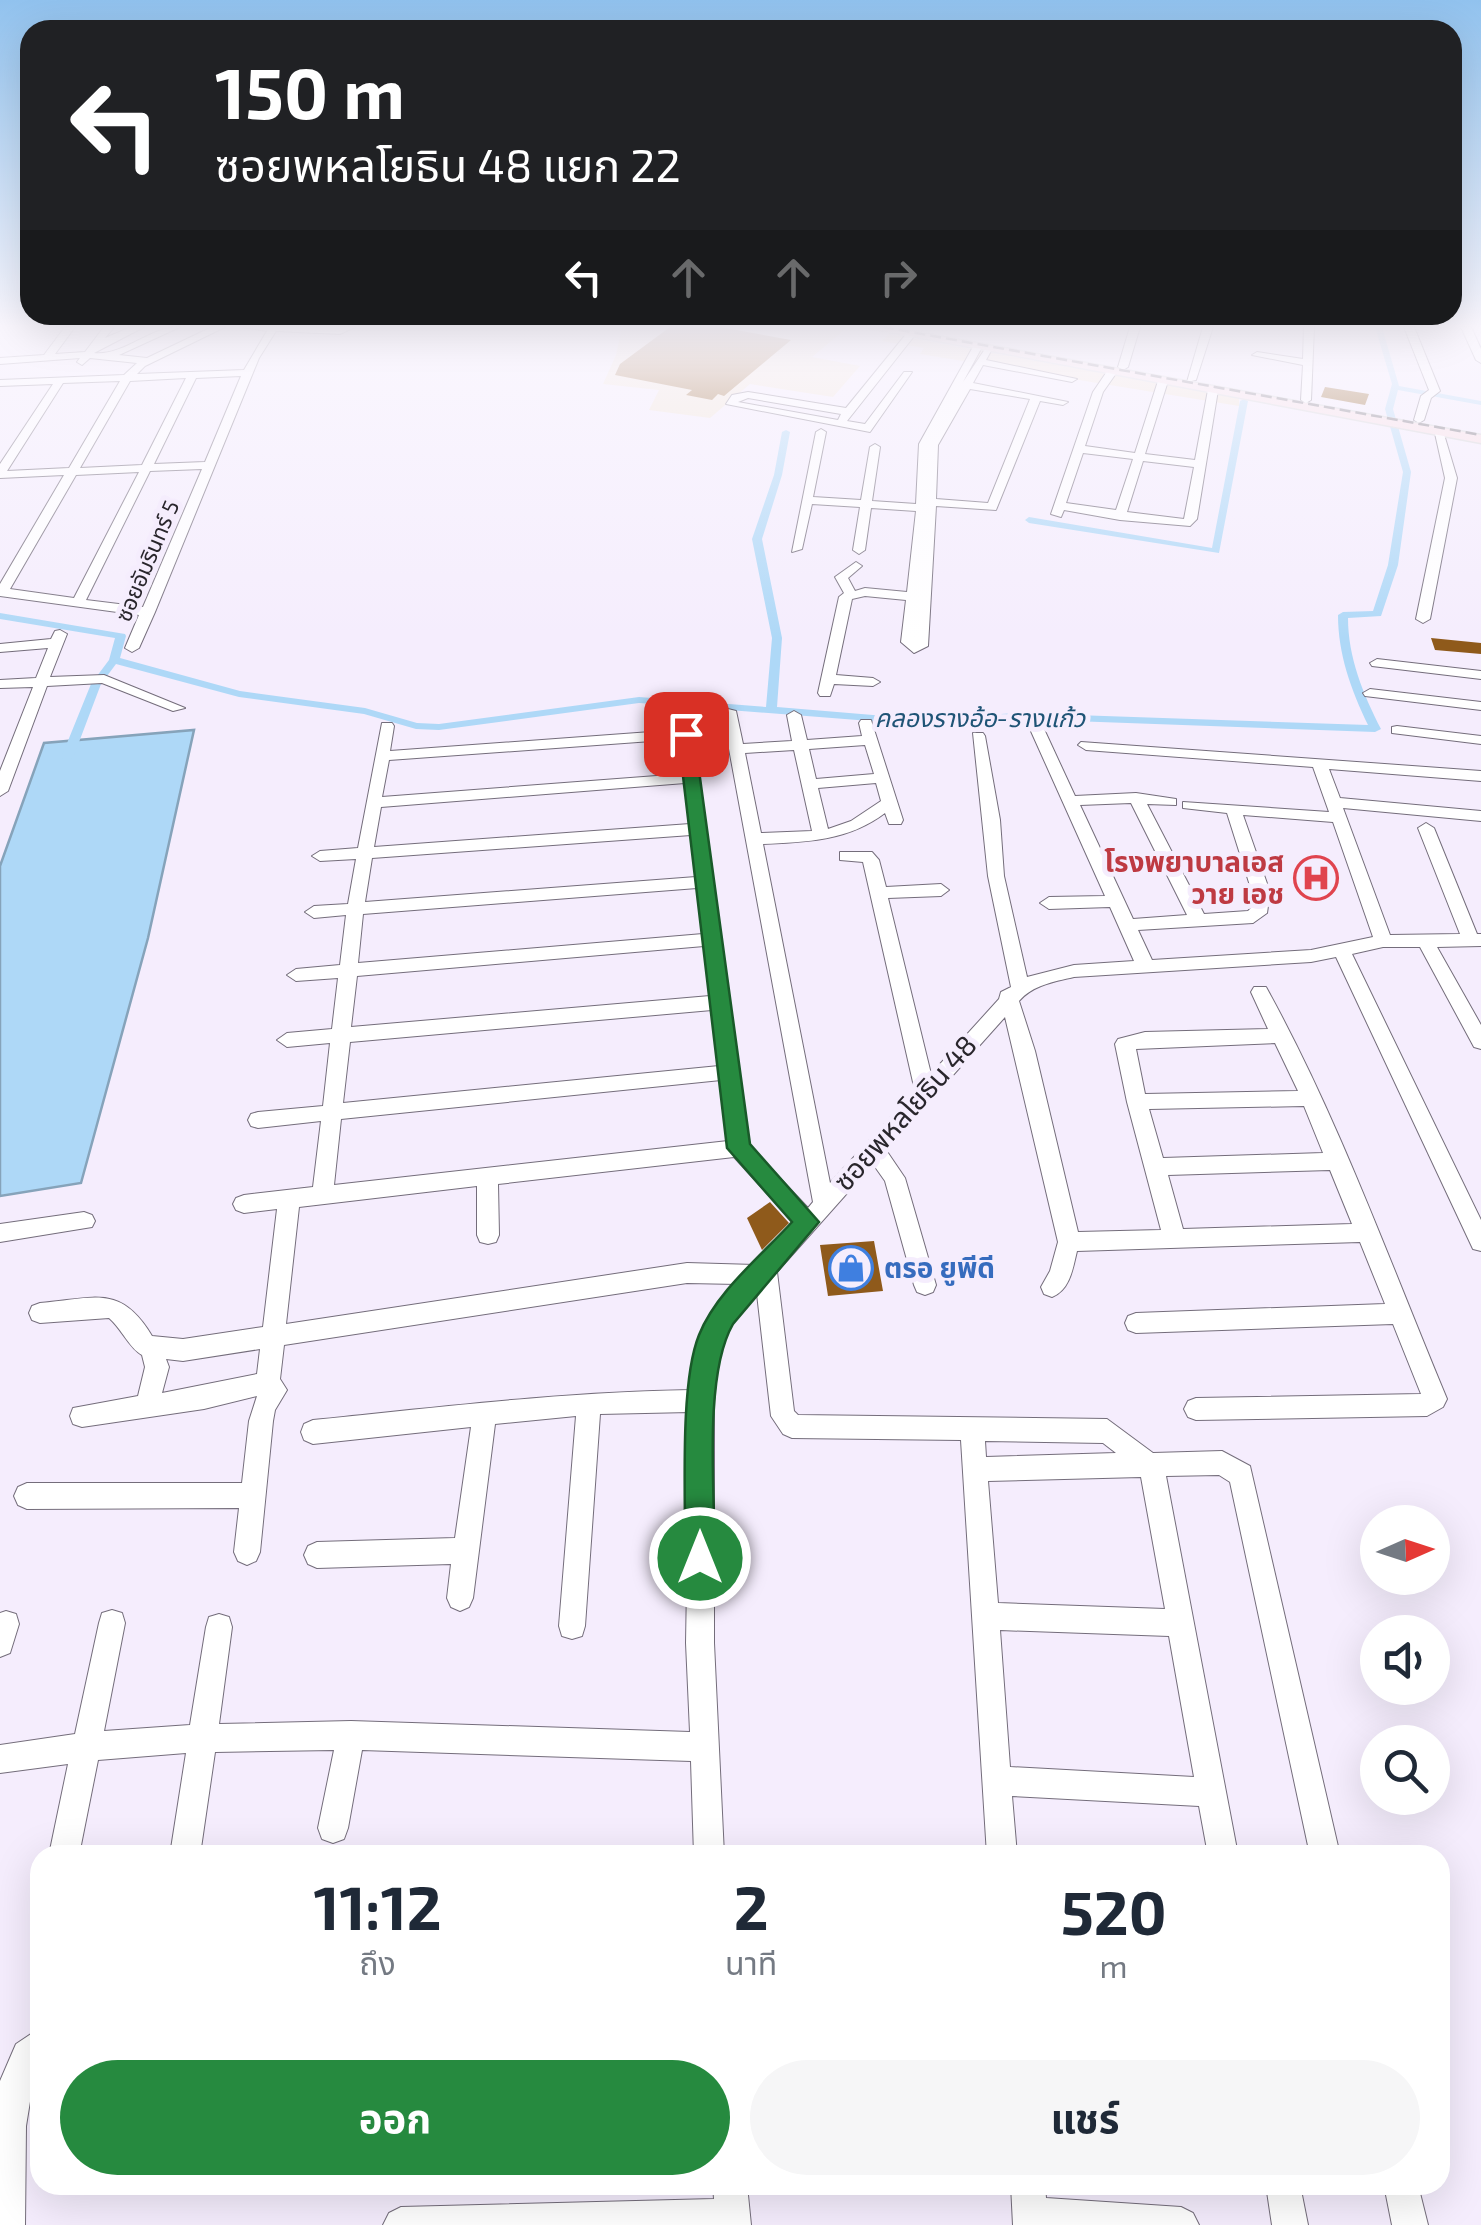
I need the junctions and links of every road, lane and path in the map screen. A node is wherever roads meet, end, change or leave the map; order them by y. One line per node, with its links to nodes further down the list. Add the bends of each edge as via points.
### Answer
1 (29, 431): 20 (street)
2 (97, 431): 19 (street)
3 (163, 431): 18 (street)
4 (223, 431): 17 (street, ซอยอัมรินทร์ 5)
5 (830, 431): 21 (street)
6 (940, 431): 23 (street)
7 (1022, 431): 23 (street, via 992,507)
8 (1085, 431): 14 (street)
9 (1147, 431): 15 (street)
10 (1204, 431): 16 (street)
11 (1438, 431): 12 (main road); 32 (street, via 1451,478)
12 (1481, 435)
13 (875, 447): 22 (street)
14 (1079, 450): 15 (street); 24 (street, via 1058,510)
15 (1138, 457): 16 (street); 24 (street)
16 (1197, 464): 24 (street, via 1186,523)
17 (209, 465): 18 (street); 31 (street, ซอยอัมรินทร์ 5)
18 (143, 468): 19 (street); 30 (street)
19 (74, 472): 20 (street); 28 (street)
20 (0, 474)
21 (807, 500): 22 (street); 25 (street)
22 (866, 504): 23 (street); 26 (street)
23 (928, 505): 29 (street, via 921,598)
24 (1120, 516)
25 (796, 549)
26 (859, 550)
27 (856, 566): 29 (street, via 841,577)
28 (1, 592): 30 (street)
29 (851, 594): 38 (street, via 827,686)
30 (78, 603): 31 (street)
31 (148, 612): 34 (street, ซอยอัมรินทร์ 5)
32 (1423, 619)
33 (0, 648): 37 (street, via 58,639)
34 (132, 648)
35 (1376, 663): 36 (street)
36 (1481, 675)
37 (44, 681): 39 (street); 42 (street, via 98,678); 63 (street)
38 (872, 682)
39 (0, 684)
40 (1370, 694): 41 (street)
41 (1481, 706)
42 (178, 708)
43 (683, 710): 50 (street)
44 (729, 711): 56 (street)
45 (794, 715): 54 (street)
46 (866, 722): 52 (street)
47 (387, 726): 57 (street)
48 (1037, 729): 65 (street)
49 (1397, 730): 53 (street)
50 (686, 734): 57 (street); 60 (street)
51 (978, 736): 99 (street)
52 (871, 740): 54 (street); 61 (street)
53 (1481, 740)
54 (800, 744): 56 (street); 62 (street)
55 (1086, 745): 58 (street)
56 (737, 749): 77 (street)
57 (381, 756): 68 (street)
58 (1320, 766): 59 (street); 71 (street)
59 (1481, 776)
60 (691, 778): 68 (street); 75 (street)
61 (884, 778): 62 (street); 66 (street)
62 (809, 784): 76 (street)
63 (0, 791)
64 (1136, 798): 65 (street); 67 (street); 88 (street)
65 (1068, 801): 84 (street)
66 (890, 802): 73 (street); 76 (street, via 852,829)
67 (1170, 802)
68 (372, 804): 78 (street)
69 (1188, 804): 70 (street)
70 (1233, 808): 71 (street); 88 (street, via 1261,909 1253,917)
71 (1336, 810): 72 (street); 93 (street)
72 (1481, 816)
73 (896, 820)
74 (1426, 828): 92 (street)
75 (697, 829): 78 (street); 81 (street)
76 (821, 835): 77 (street)
77 (753, 840): 119 (street)
78 (364, 854): 79 (street); 86 (street)
79 (320, 856)
80 (846, 856): 83 (street, via 869,857)
81 (704, 882): 86 (street); 90 (street)
82 (941, 890): 83 (street)
83 (878, 892): 106 (street)
84 (1116, 901): 85 (street); 89 (street)
85 (1049, 903)
86 (356, 910): 87 (street); 96 (street)
87 (314, 912)
88 (1198, 920): 89 (street)
89 (1128, 926): 95 (street)
90 (712, 939): 96 (street); 100 (street)
91 (1424, 940): 92 (street, ซอยพหลโยธิน 48); 93 (street, ซอยพหลโยธิน 48); 104 (street)
92 (1476, 940)
93 (1383, 941): 94 (street, ซอยพหลโยธิน 48)
94 (1342, 949): 95 (street, ซอยพหลโยธิน 48); 127 (street)
95 (1145, 966): 99 (street, ซอยพหลโยธิน 48, via 1074,970)
96 (350, 970): 97 (street); 101 (street)
97 (296, 975)
98 (1260, 992): 102 (street)
99 (1014, 993): 106 (street, ซอยพหลโยธิน 48); 126 (street)
100 (722, 1002): 101 (street); 105 (street)
101 (339, 1036): 103 (street); 109 (street)
102 (1281, 1036): 107 (street); 108 (street, via 1131,1040 1124,1051)
103 (286, 1040)
104 (1481, 1042)
105 (730, 1072): 109 (street); 111 (street)
106 (925, 1092): 112 (street, ซอยพหลโยธิน 48)
107 (1311, 1098): 108 (street); 113 (street)
108 (1136, 1102): 114 (street)
109 (330, 1110): 110 (street); 116 (street)
110 (258, 1120)
111 (739, 1148): 115 (street); 121 (street)
112 (874, 1148): 119 (street, ซอยพหลโยธิน 48); 129 (street, via 895,1178)
113 (1336, 1161): 114 (street); 123 (street)
114 (1154, 1166): 125 (street)
115 (487, 1176): 116 (street); 124 (street)
116 (323, 1192): 117 (street)
117 (288, 1197): 118 (street); 134 (street)
118 (244, 1204)
119 (824, 1204): 121 (street, ซอยพหลโยธิน 48)
120 (84, 1220): 122 (street)
121 (807, 1222): 128 (street, ซอยพหลโยธิน 48)
122 (0, 1233)
123 (1367, 1233): 125 (street); 132 (street)
124 (488, 1235)
125 (1176, 1240): 126 (street)
126 (1069, 1242): 130 (street)
127 (1481, 1242)
128 (762, 1272): 134 (street, via 687,1273); 137 (street, ซอยพหลโยธิน 48, via 710,1339); 143 (street, via 786,1422)
129 (924, 1285)
130 (1052, 1286)
131 (40, 1313): 135 (street, via 113,1308)
132 (1402, 1314): 133 (street); 140 (street, via 1436,1392 1427,1405)
133 (1136, 1323)
134 (272, 1337): 135 (street); 136 (street)
135 (152, 1349): 139 (street, via 157,1367)
136 (268, 1382): 139 (street); 147 (street, via 275,1390 262,1411)
137 (702, 1401): 138 (street); 161 (street, ซอยพหลโยธิน 48)
138 (589, 1402): 141 (street); 157 (street)
139 (147, 1407): 142 (street)
140 (1196, 1408)
141 (485, 1412): 144 (street); 149 (street)
142 (82, 1416)
143 (972, 1430): 145 (street, via 1107,1431); 146 (street)
144 (313, 1432)
145 (1152, 1467): 146 (street); 155 (street); 171 (street, via 1222,1463 1241,1475)
146 (976, 1469): 153 (street)
147 (254, 1495): 148 (street); 150 (street)
148 (26, 1496)
149 (467, 1551): 151 (street); 152 (street)
150 (247, 1552)
151 (317, 1555)
152 (460, 1598)
153 (986, 1616): 155 (street); 163 (street)
154 (112, 1623): 160 (street)
155 (1182, 1623): 164 (street)
156 (219, 1626): 159 (street)
157 (572, 1626)
158 (351, 1735): 159 (street); 161 (street); 165 (street)
159 (202, 1738): 160 (street); 167 (street)
160 (86, 1745): 162 (street); 166 (street)
161 (703, 1747): 168 (street, ซอยพหลโยธิน 48)
162 (0, 1759)
163 (996, 1781): 164 (street); 169 (street)
164 (1211, 1792): 170 (street)
165 (333, 1828)
166 (66, 1845)
167 (186, 1845)
168 (708, 1845)
169 (1001, 1845)
170 (1221, 1845)
171 (1323, 1845)
172 (30, 2051): 177 (street, via 12,2086)
173 (1285, 2195): 180 (street)
174 (1403, 2195): 181 (street)
175 (1030, 2208): 179 (street)
176 (732, 2209): 178 (street)
177 (7, 2225)
178 (401, 2225)
179 (1181, 2225)
180 (1290, 2225)
181 (1410, 2225)

